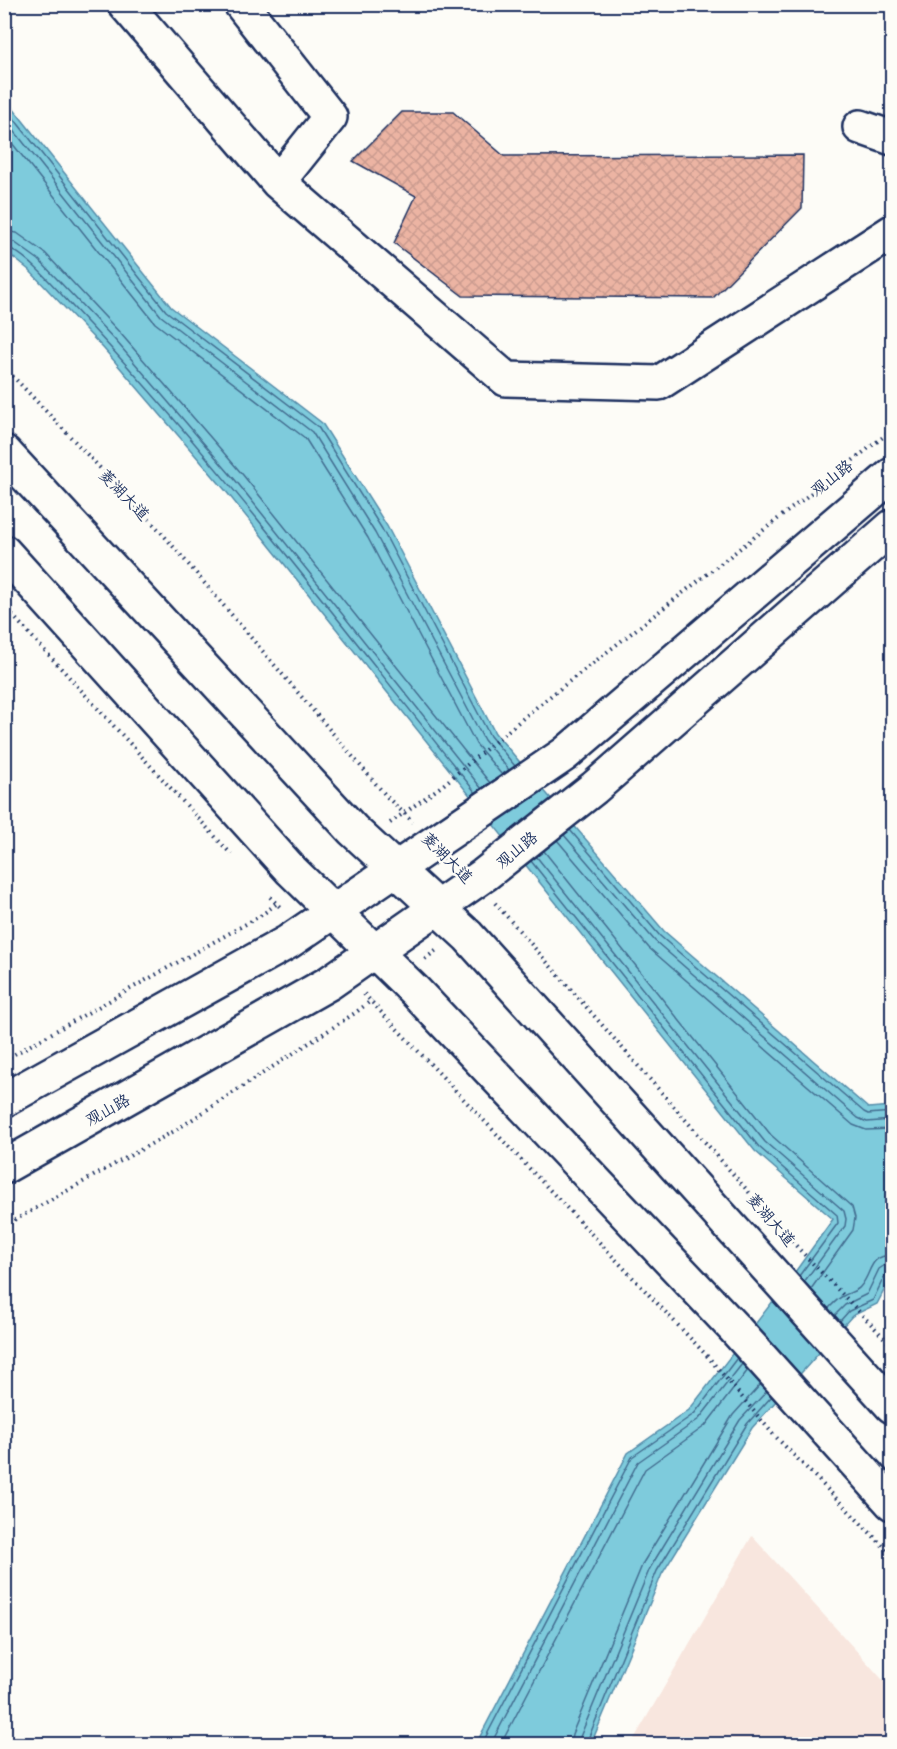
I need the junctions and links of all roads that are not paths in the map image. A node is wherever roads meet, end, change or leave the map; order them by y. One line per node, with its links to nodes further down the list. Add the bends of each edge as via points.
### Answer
1 (125, 4): 5 (main road)
2 (241, 4): 5 (main road, via 330,117)
3 (860, 127): 4 (main road)
4 (892, 138)
5 (278, 182): 6 (main road, via 506,379 658,383)
6 (892, 232)
7 (4, 452): 11 (main road, via 364,841)
8 (892, 475): 11 (main road, via 566,754)
9 (892, 527): 12 (main road, 观山路, via 594,788)
10 (4, 552): 13 (main road, via 304,884)
11 (395, 869): 12 (main road); 13 (main road)
12 (438, 908): 14 (main road, 观山路); 17 (main road)
13 (333, 911): 14 (main road); 15 (main road, via 288,942)
14 (375, 952): 16 (main road, 观山路, via 329,983); 18 (main road, via 735,1329)
15 (4, 1100)
16 (4, 1167)
17 (892, 1406)
18 (892, 1503)

